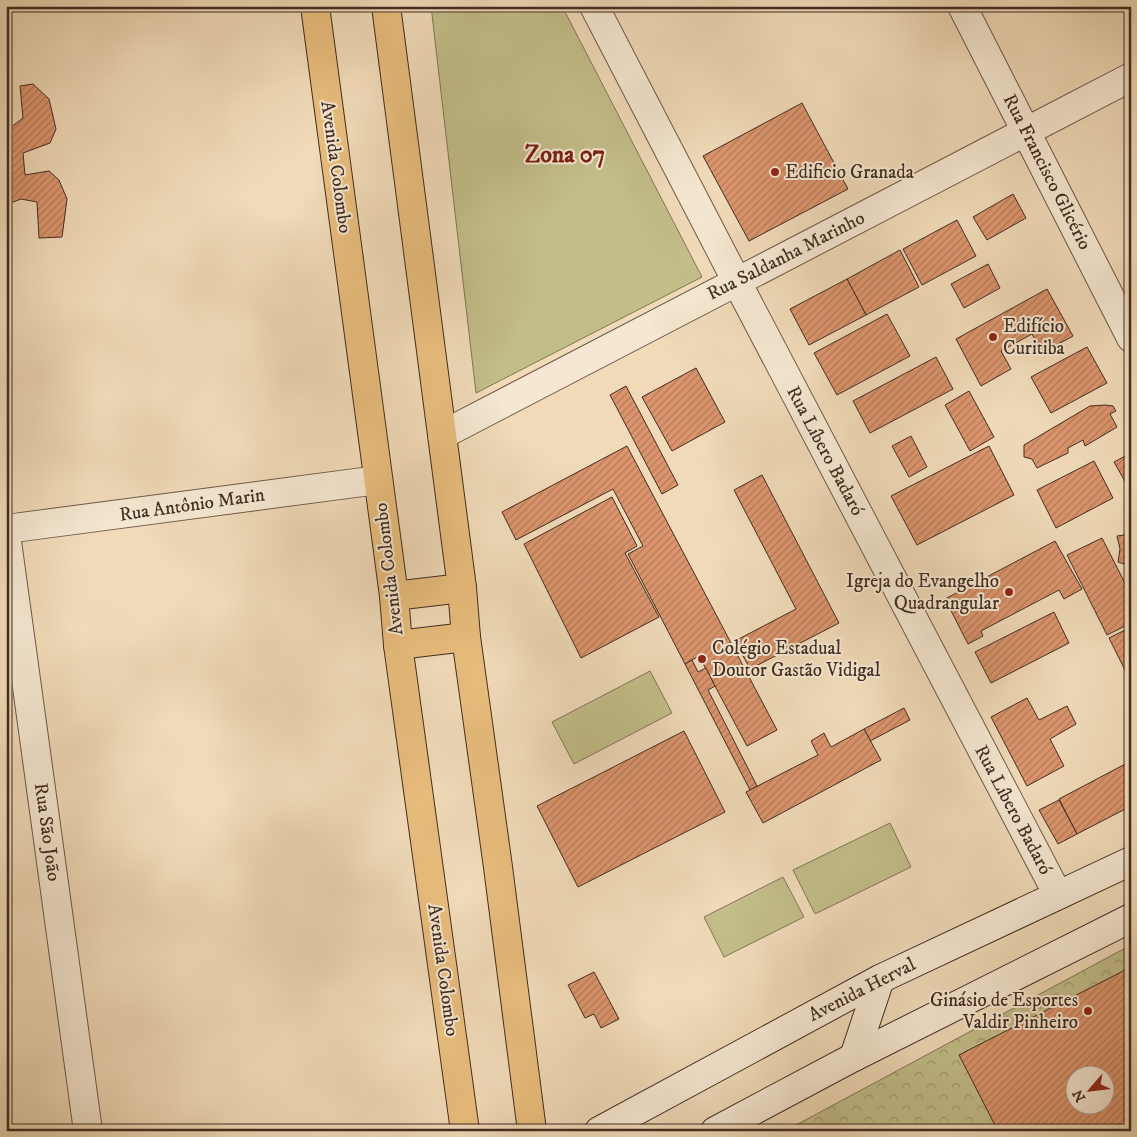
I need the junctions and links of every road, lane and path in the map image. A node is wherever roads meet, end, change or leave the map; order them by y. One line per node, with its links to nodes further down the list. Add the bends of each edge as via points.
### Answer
1 (315, 6): 10 (main road, Avenida Colombo)
2 (386, 6): 9 (main road)
3 (594, 6): 7 (street, Rua Líbero Badaró)
4 (962, 6): 6 (street, Rua Francisco Glicério)
5 (1131, 78): 6 (street, Rua Saldanha Marinho)
6 (1026, 132): 7 (street, Rua Saldanha Marinho); 8 (street, Rua Francisco Glicério)
7 (737, 282): 9 (street, Rua Saldanha Marinho); 18 (street, Rua Líbero Badaró)
8 (1131, 338)
9 (442, 435): 13 (main road)
10 (378, 480): 11 (street, Rua Antônio Marin); 14 (main road, Avenida Colombo)
11 (6, 529)
12 (6, 534): 22 (street, Rua São João)
13 (462, 588): 14 (main road); 15 (main road)
14 (394, 596): 16 (main road, Avenida Colombo)
15 (466, 636): 16 (main road); 24 (main road)
16 (398, 645): 23 (main road, Avenida Colombo)
17 (1131, 861): 18 (street, Avenida Herval)
18 (1058, 895): 20 (street, Avenida Herval)
19 (1131, 918): 21 (street)
20 (880, 978): 21 (street); 25 (street, Avenida Herval)
21 (854, 1056): 26 (street)
22 (88, 1131)
23 (465, 1131)
24 (532, 1131)
25 (599, 1131)
26 (715, 1131)

